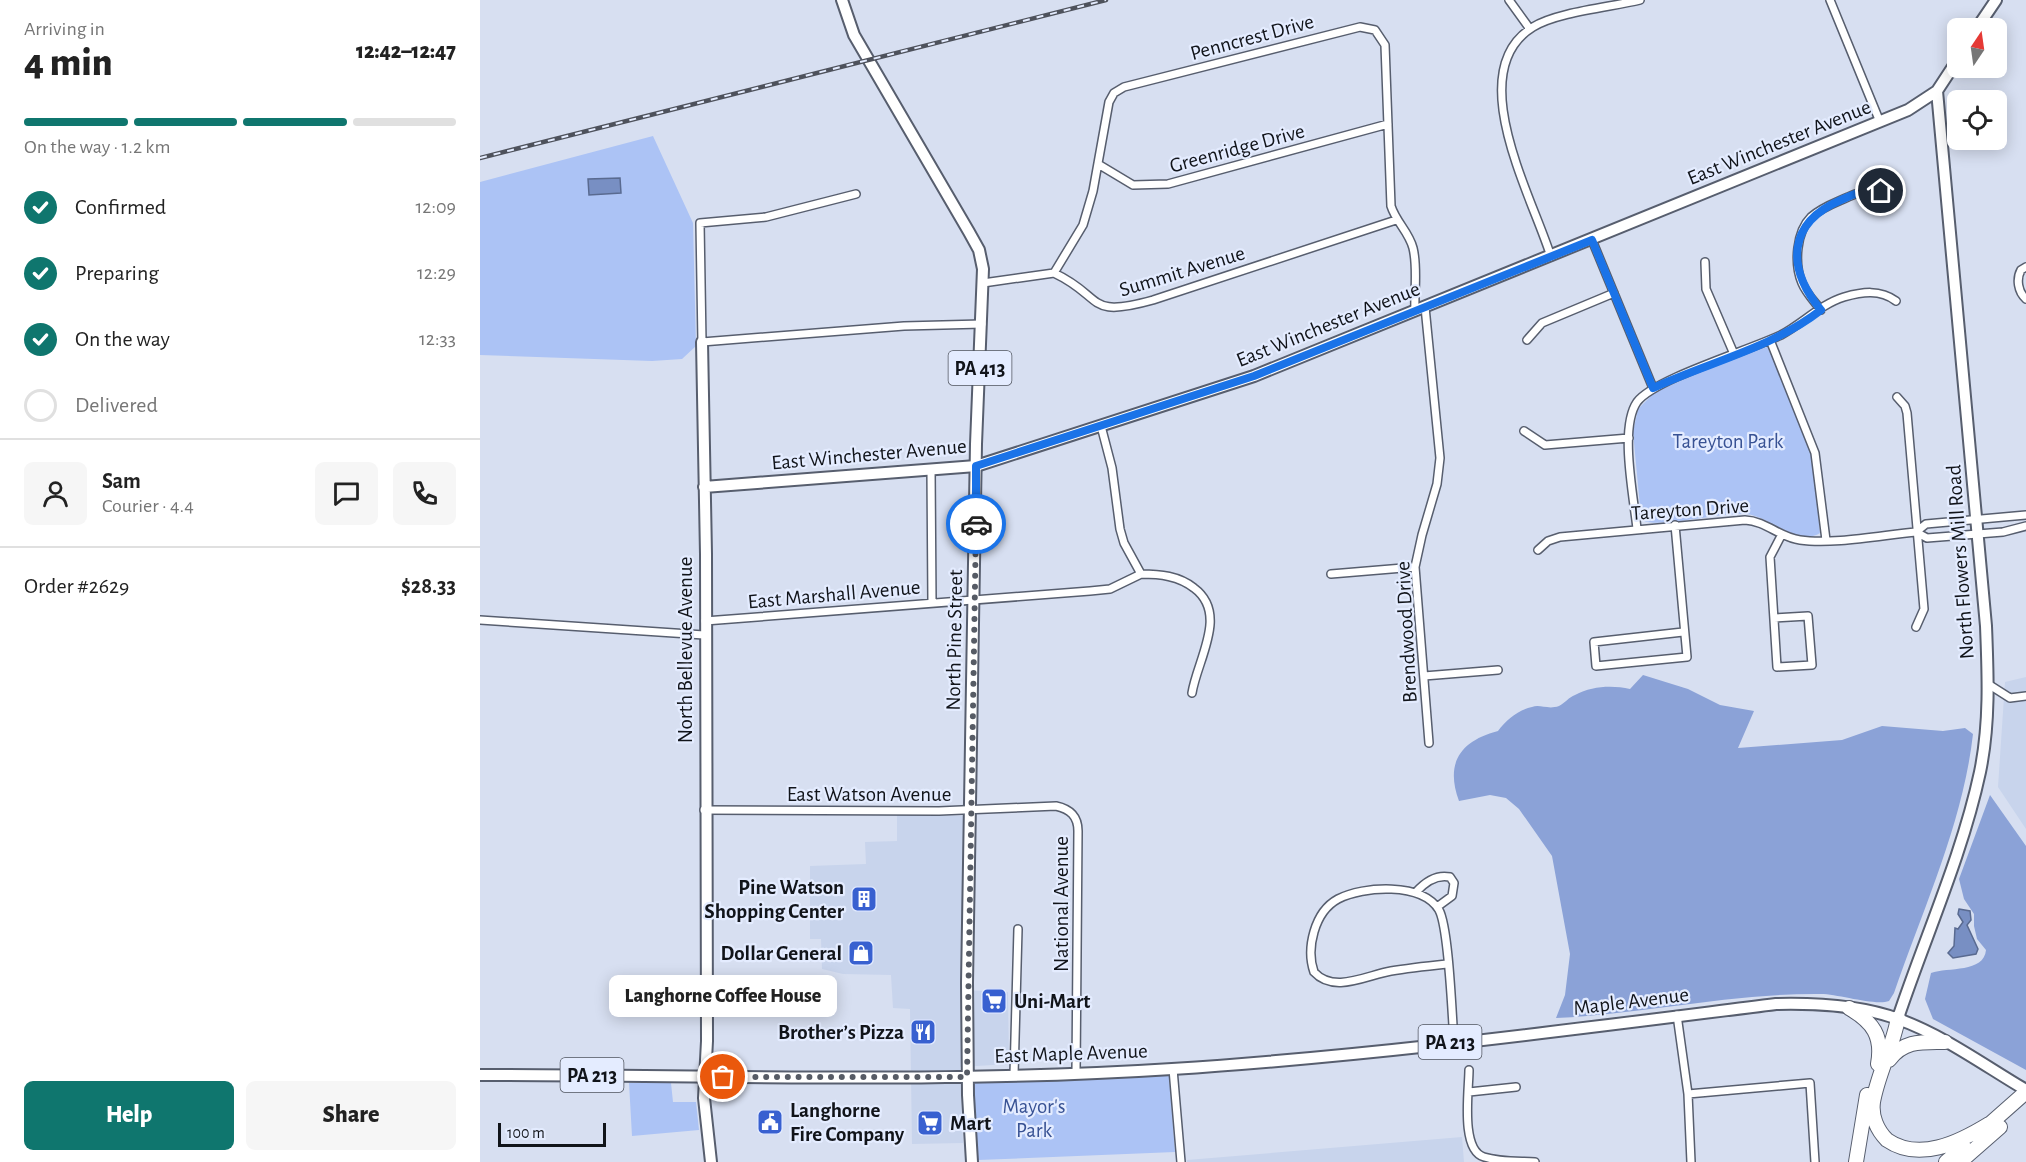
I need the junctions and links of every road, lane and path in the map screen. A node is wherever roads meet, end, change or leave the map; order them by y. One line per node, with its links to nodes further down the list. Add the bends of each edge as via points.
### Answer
1 (842, 0): 21 (main road, North Pine Street / PA 413, via 854,35 979,250)
2 (1509, 0): 7 (street)
3 (1640, 0): 7 (street)
4 (1830, 0): 10 (street)
5 (1996, 0): 6 (main road)
6 (1984, 18)
7 (1530, 29): 17 (street, via 1509,53 1502,90 1509,142)
8 (1947, 76): 9 (main road)
9 (1937, 91): 10 (main road, East Winchester Avenue); 41 (main road, North Flowers Mill Road)
10 (1880, 122): 16 (main road, East Winchester Avenue)
11 (1388, 124): 12 (street, Greenridge Drive, via 1168,184 1133,185); 12 (street, Penncrest Drive, via 1385,45 1376,30 1360,27 1119,90 1108,102); 15 (street, Penncrest Drive, via 1390,191)
12 (1098, 164): 20 (street, Penncrest Drive, via 1083,225)
13 (856, 194): 30 (street, North Bellevue Avenue, via 766,217 700,223)
14 (1887, 195): 26 (street, via 1879,190 1865,191 1826,206 1808,221 1799,243 1799,275)
15 (1396, 220): 20 (street, Summit Avenue, via 1119,309 1099,305); 25 (street, Penncrest Drive, via 1413,248)
16 (1592, 240): 17 (main road, East Winchester Avenue); 22 (street)
17 (1551, 256): 25 (main road, East Winchester Avenue)
18 (1705, 262): 31 (street, via 1706,289)
19 (2026, 267): 23 (street, via 2018,279)
20 (1054, 273): 21 (street)
21 (984, 283): 27 (main road, North Pine Street / PA 413)
22 (1614, 293): 28 (street, via 1542,323); 32 (street)
23 (2026, 299)
24 (1896, 301): 26 (street, via 1887,294 1870,292 1841,298)
25 (1420, 309): 34 (main road, East Winchester Avenue, via 1254,376); 50 (street, Brendwood Drive, via 1440,458)
26 (1821, 310): 29 (street)
27 (982, 324): 30 (street, via 904,326); 37 (main road, North Pine Street / PA 413)
28 (1527, 340)
29 (1770, 340): 31 (street); 48 (street, via 1815,453)
30 (702, 342): 39 (main road, North Bellevue Avenue)
31 (1734, 354): 32 (street)
32 (1653, 388): 36 (street, via 1634,407)
33 (1897, 397): 45 (street, via 1907,413)
34 (1101, 426): 37 (main road, East Winchester Avenue); 51 (street, via 1112,468 1120,529)
35 (1524, 431): 36 (street, via 1545,445)
36 (1629, 438): 44 (street)
37 (976, 466): 38 (main road, East Winchester Avenue); 53 (main road, North Pine Street / PA 413)
38 (931, 469): 39 (main road, East Winchester Avenue); 54 (street)
39 (704, 487): 57 (main road, North Bellevue Avenue)
40 (2026, 515): 41 (street, Tareyton Drive)
41 (1976, 519): 45 (street, Tareyton Drive, via 1926,524); 47 (main road, North Flowers Mill Road)
42 (1675, 525): 44 (street, Tareyton Drive); 46 (street, Tareyton Drive, via 1754,520); 59 (street)
43 (2026, 526): 47 (street, Tareyton Drive)
44 (1637, 529): 49 (street, Tareyton Drive, via 1560,537)
45 (1916, 532): 47 (street, Tareyton Drive, via 1927,538); 48 (street, Tareyton Drive); 58 (street, via 1924,609)
46 (1782, 534): 48 (street, Tareyton Drive, via 1804,541); 55 (street, via 1770,557)
47 (1978, 534): 63 (main road, North Flowers Mill Road)
48 (1826, 540)
49 (1538, 550)
50 (1415, 567): 52 (street); 62 (street, Brendwood Drive)
51 (1141, 574): 53 (street, East Marshall Avenue, via 1110,589); 64 (street, via 1165,575 1188,583 1208,604 1211,624)
52 (1331, 574)
53 (974, 600): 54 (street, East Marshall Avenue); 68 (main road, North Pine Street / PA 413)
54 (932, 603): 57 (street, East Marshall Avenue)
55 (1774, 618): 55 (street, via 1777,667 1812,664 1808,616)
56 (480, 620): 60 (street)
57 (705, 621): 60 (main road, North Bellevue Avenue)
58 (1916, 627)
59 (1683, 632): 59 (street, via 1687,657 1596,666 1594,642)
60 (705, 635): 67 (main road, North Bellevue Avenue)
61 (1498, 670): 62 (street)
62 (1424, 676): 66 (street, Brendwood Drive)
63 (1988, 684): 65 (street, via 2010,698); 76 (main road, North Flowers Mill Road, via 1977,781)
64 (1192, 693)
65 (2026, 696)
66 (1430, 743)
67 (704, 810): 68 (street, East Watson Avenue); 86 (main road, North Bellevue Avenue)
68 (971, 810): 69 (street, East Watson Avenue, via 1056,806); 87 (main road, North Pine Street / PA 413)
69 (1069, 810): 83 (street, National Avenue, via 1077,821 1078,831)
70 (1416, 892): 71 (street); 71 (street, via 1430,880 1450,877 1454,883 1452,896); 73 (street, via 1364,892 1331,904 1313,935 1314,972 1325,980 1351,981 1389,971)
71 (1437, 907): 73 (street, via 1443,918)
72 (1018, 928): 85 (street)
73 (1447, 964): 77 (street)
74 (1849, 1008): 75 (main road, Maple Avenue / PA 213, via 1814,1003 1776,1004); 76 (main road, Maple Avenue / PA 213); 80 (highway, via 1876,1030)
75 (1677, 1015): 77 (main road, Maple Avenue / PA 213); 91 (street)
76 (1898, 1018): 78 (main road, Maple Avenue / PA 213); 80 (highway)
77 (1454, 1041): 79 (main road, Maple Avenue / PA 213)
78 (1945, 1042): 80 (highway, via 1908,1044); 89 (main road, Maple Avenue / PA 213)
79 (1222, 1065): 81 (main road, East Maple Avenue / PA 213)
80 (1881, 1065): 93 (highway, via 1873,1115 1880,1132 1901,1151 1919,1156 1937,1154); 100 (highway, via 1864,1108)
81 (1173, 1069): 83 (main road, East Maple Avenue / PA 213); 96 (street)
82 (1469, 1070): 90 (street)
83 (1076, 1073): 85 (main road, East Maple Avenue / PA 213)
84 (480, 1075): 86 (main road, PA 213)
85 (1014, 1075): 87 (main road, East Maple Avenue / PA 213)
86 (705, 1077): 87 (main road, East Maple Avenue / PA 213); 94 (main road, North Bellevue Avenue)
87 (967, 1077): 95 (main road, PA 413)
88 (1516, 1087): 90 (street)
89 (2026, 1091): 92 (highway)
90 (1469, 1092): 97 (street, via 1470,1141 1479,1154)
91 (1688, 1094): 98 (street); 99 (street, via 1810,1083)
92 (2020, 1105): 93 (highway); 102 (highway)
93 (1989, 1124): 101 (highway)
94 (711, 1162)
95 (972, 1162)
96 (1181, 1162)
97 (1535, 1162)
98 (1691, 1162)
99 (1815, 1162)
100 (1856, 1162)
101 (1946, 1162)
102 (1960, 1162)

